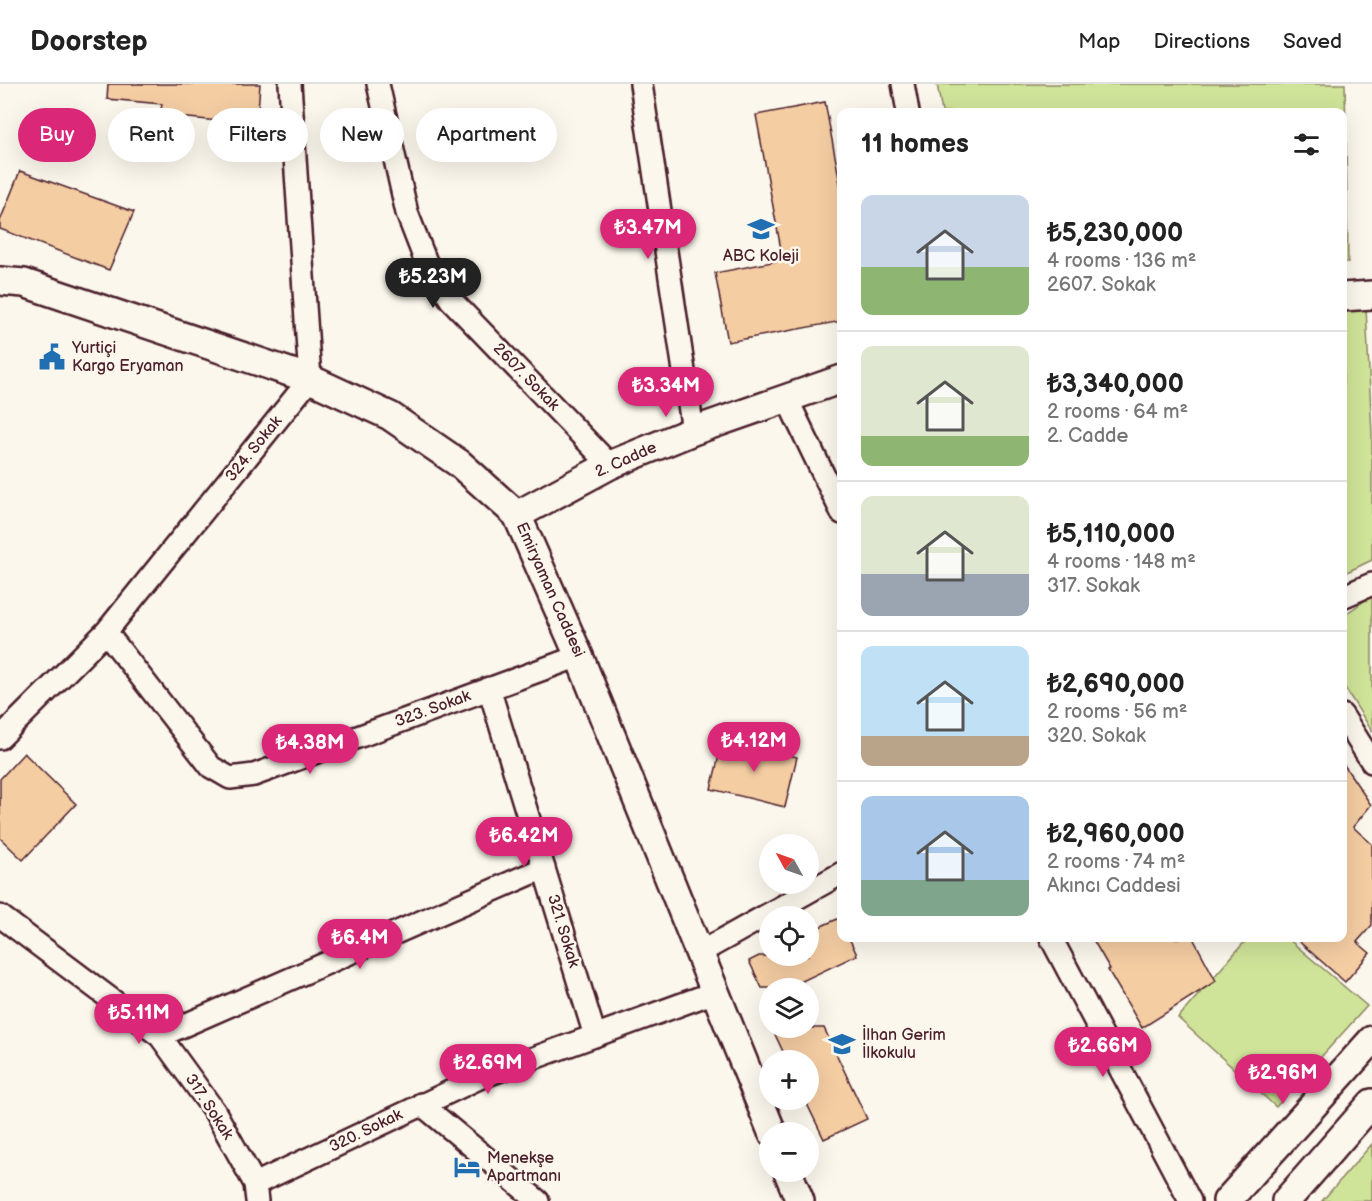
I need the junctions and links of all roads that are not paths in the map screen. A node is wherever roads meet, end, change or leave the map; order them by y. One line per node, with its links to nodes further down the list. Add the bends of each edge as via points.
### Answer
1 (290, 84): 9 (street)
2 (378, 84): 13 (street, 2607. Sokak, via 406,213 426,262 451,300)
3 (641, 84): 12 (street)
4 (903, 84): 5 (street)
5 (907, 108)
6 (0, 281): 9 (street, Emiryaman Caddesi, via 24,283)
7 (1372, 295): 8 (street)
8 (1347, 297)
9 (310, 379): 15 (street, Emiryaman Caddesi, via 390,416 460,464); 18 (street, 324. Sokak)
10 (837, 381): 11 (street, 2. Cadde)
11 (787, 399): 12 (street, 2. Cadde); 14 (street)
12 (693, 431): 13 (street, 2. Cadde)
13 (610, 465): 15 (street, 2. Cadde)
14 (837, 503)
15 (517, 515): 19 (street, Emiryaman Caddesi)
16 (1372, 584): 17 (street)
17 (1347, 595)
18 (106, 632): 20 (street, 323. Sokak, via 212,767 230,778 254,775); 22 (street, 324. Sokak)
19 (579, 656): 20 (street, 323. Sokak); 28 (street, Emiryaman Caddesi)
20 (489, 688): 24 (street, 321. Sokak)
21 (1347, 723): 23 (street)
22 (0, 738)
23 (1372, 762)
24 (544, 868): 30 (street); 31 (street, 321. Sokak)
25 (837, 876): 28 (street)
26 (0, 916): 30 (street, 317. Sokak)
27 (1053, 942): 40 (street)
28 (699, 953): 29 (street, Emiryaman Caddesi)
29 (715, 992): 31 (street, 320. Sokak); 35 (street, Emiryaman Caddesi)
30 (160, 1036): 37 (street, 317. Sokak, via 214,1112)
31 (595, 1036): 34 (street, 320. Sokak, via 479,1078)
32 (1372, 1040): 41 (street)
33 (1372, 1103): 42 (street)
34 (421, 1104): 37 (street, 320. Sokak); 38 (street)
35 (768, 1122)
36 (792, 1182): 39 (street)
37 (256, 1192)
38 (538, 1201)
39 (800, 1201)
40 (1190, 1201)
41 (1227, 1201)
42 (1286, 1201)

